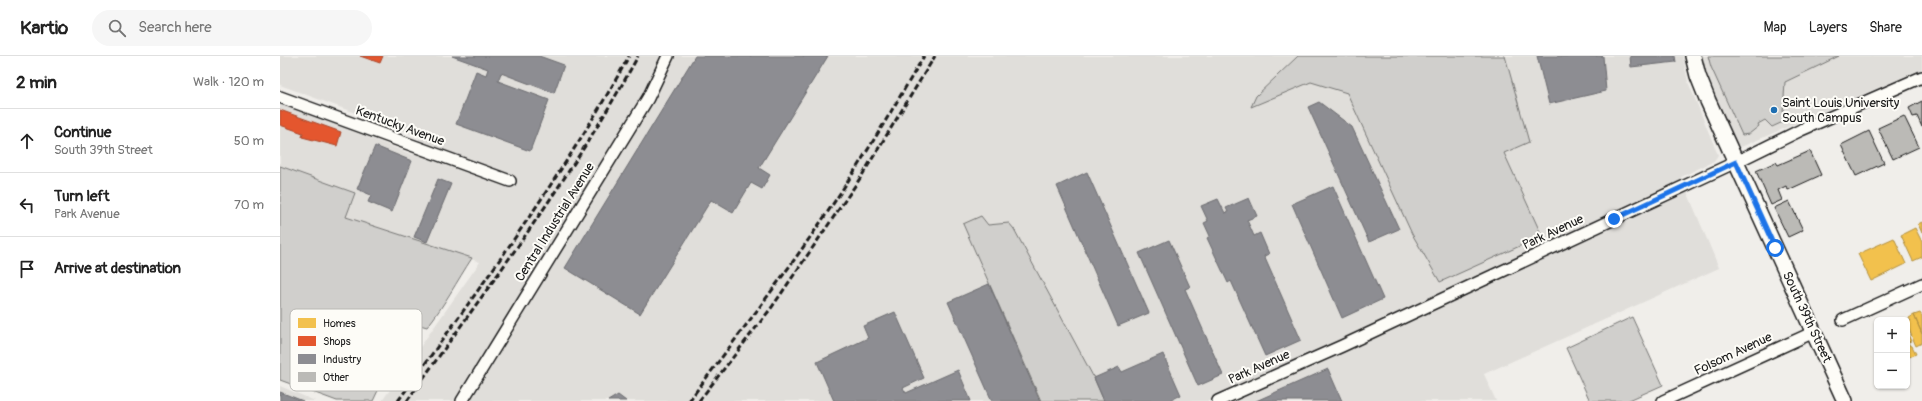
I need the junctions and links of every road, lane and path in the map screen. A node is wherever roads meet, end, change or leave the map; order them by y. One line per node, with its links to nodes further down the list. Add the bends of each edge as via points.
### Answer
1 (668, 56): 10 (street, Central Industrial Avenue, via 648,98)
2 (1693, 56): 5 (street, South 39th Street, via 1698,76)
3 (1922, 77): 5 (street, Park Avenue, via 1801,130)
4 (280, 97): 6 (street, Kentucky Avenue)
5 (1736, 162): 9 (street, South 39th Street); 11 (street, Park Avenue, via 1342,346)
6 (510, 181)
7 (1922, 284): 8 (street)
8 (1842, 320)
9 (1814, 332): 12 (street, Folsom Avenue); 13 (street, South 39th Street)
10 (462, 401)
11 (1218, 401)
12 (1663, 401)
13 (1845, 401)

